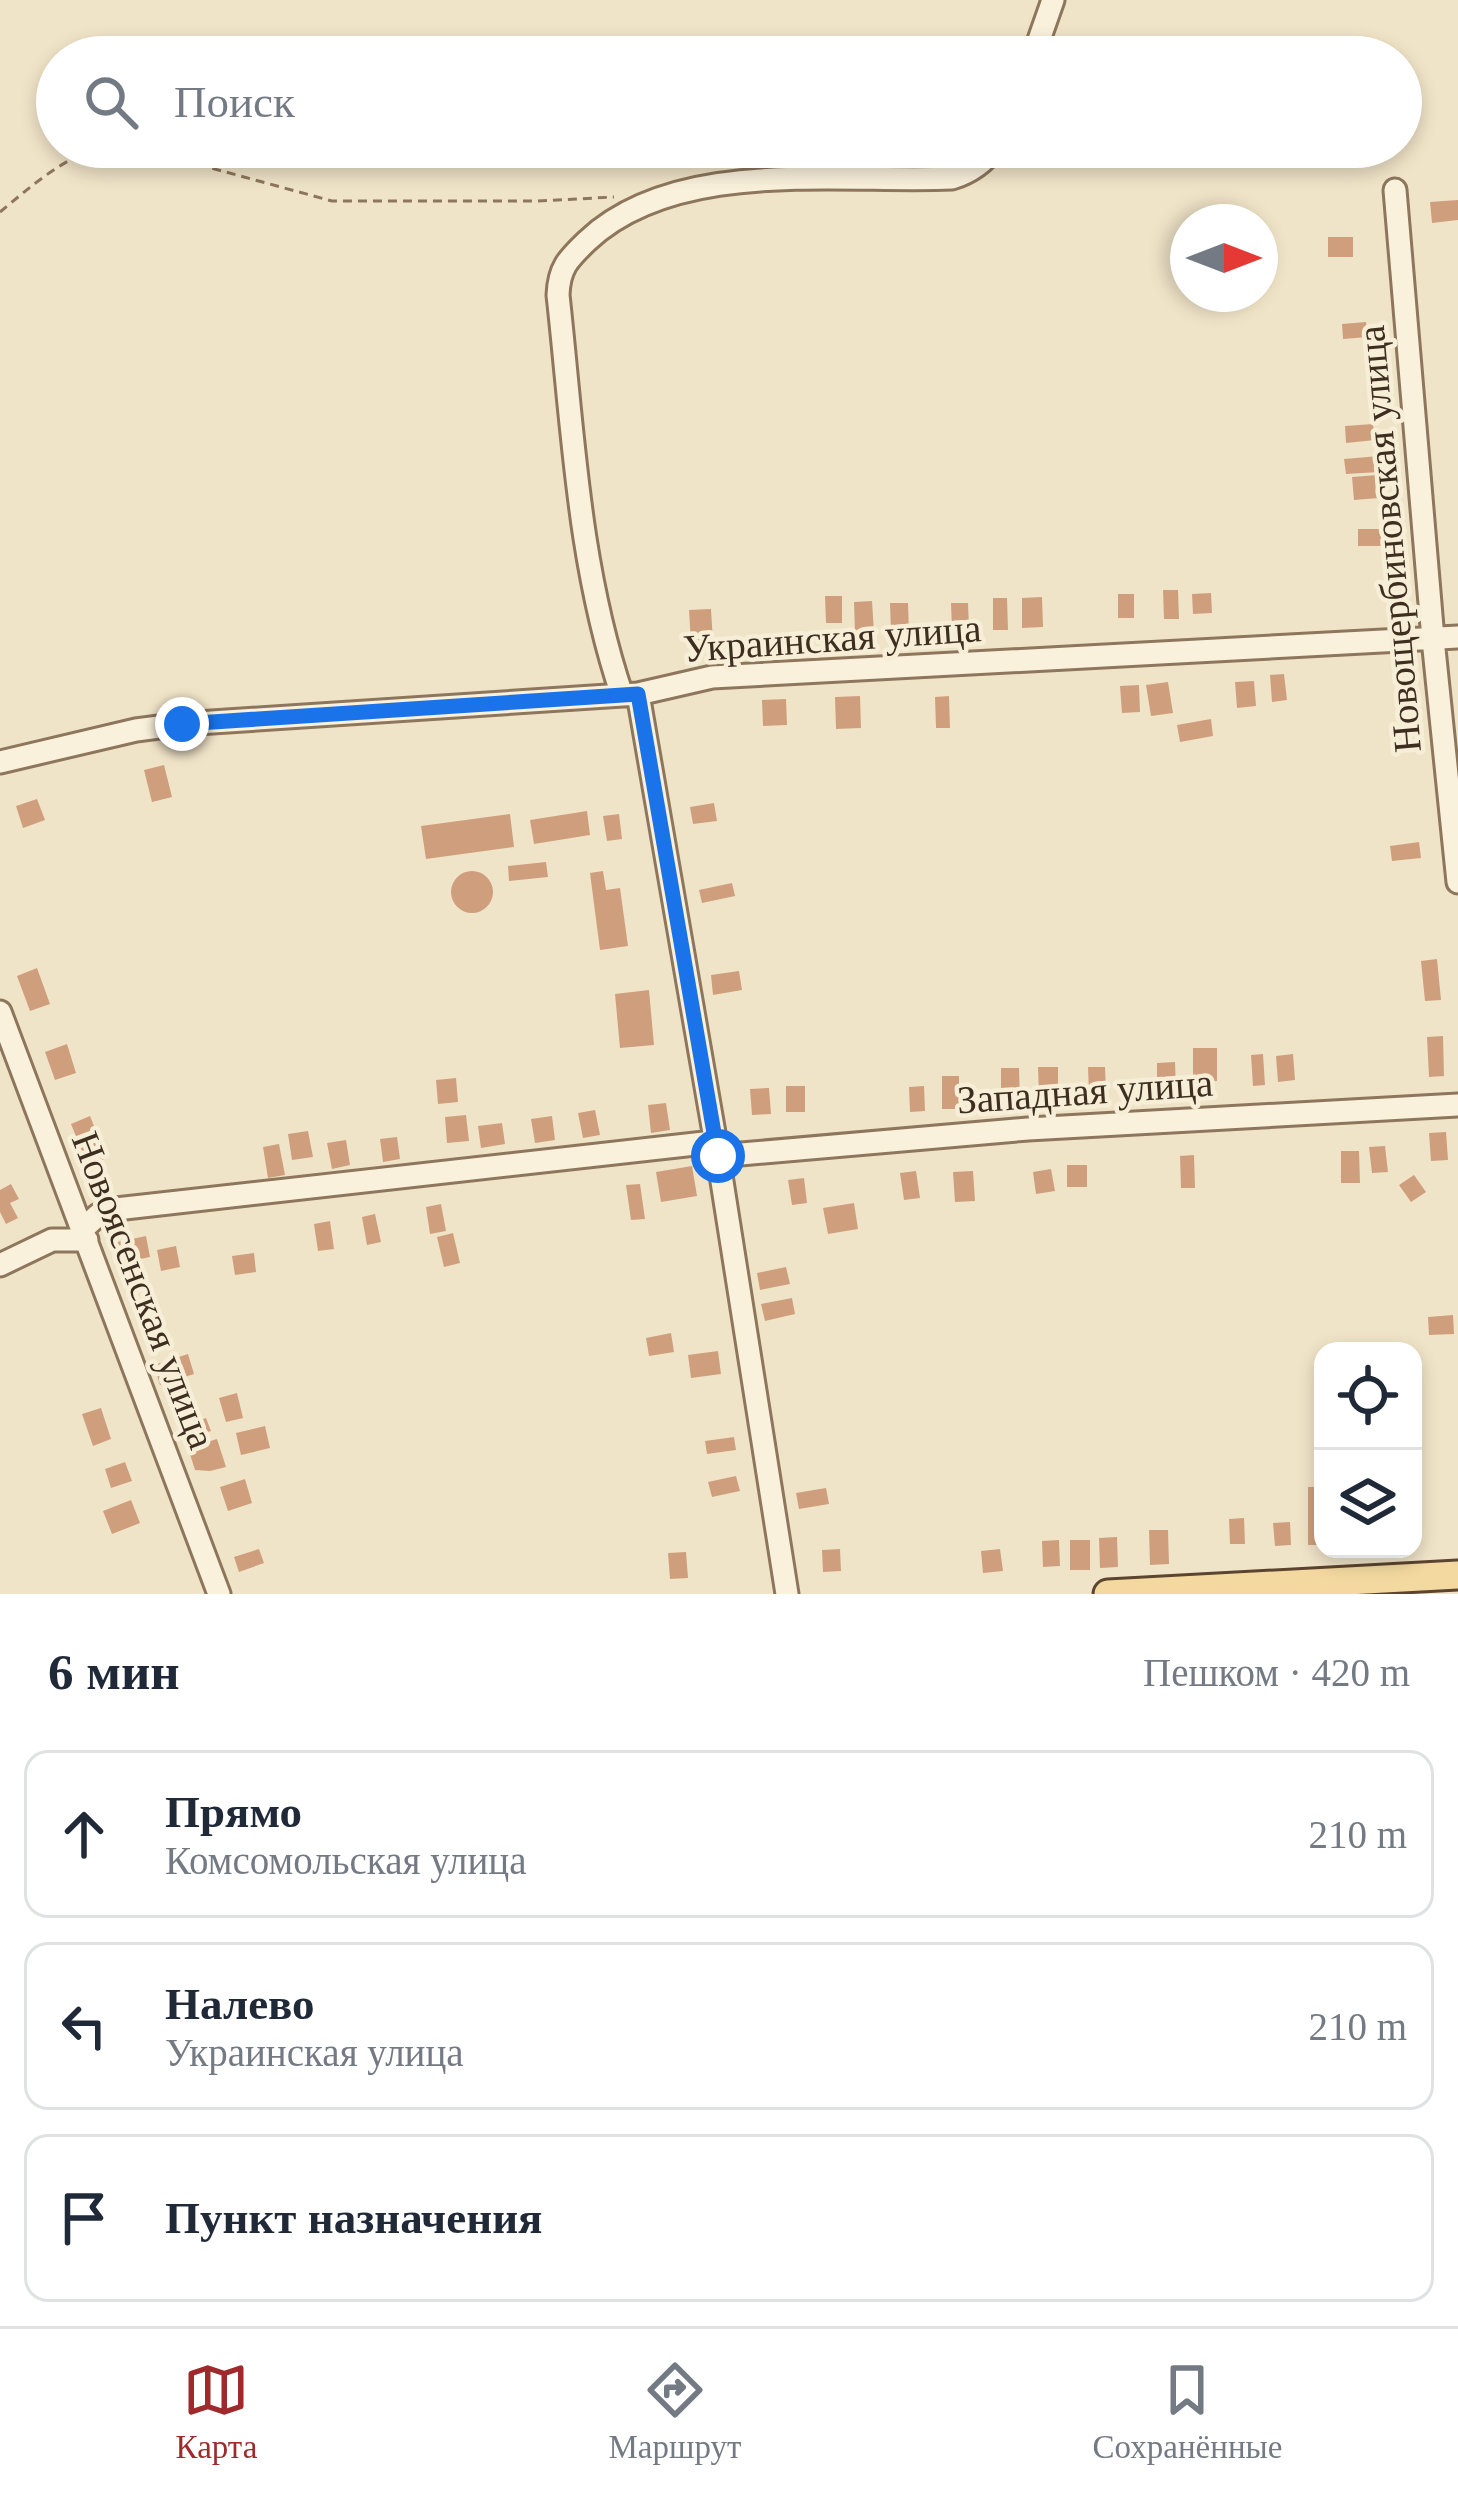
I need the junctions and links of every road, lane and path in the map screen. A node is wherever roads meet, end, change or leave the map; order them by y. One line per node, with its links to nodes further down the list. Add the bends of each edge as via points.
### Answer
1 (1053, 0): 2 (street)
2 (1041, 36)
3 (60, 168): 8 (path)
4 (211, 168): 7 (path, via 332,201)
5 (974, 168): 11 (street, via 952,178 813,176 683,192 608,223 569,258 558,295 580,515 606,647)
6 (1395, 190): 10 (street, Новощербиновская улица)
7 (631, 196)
8 (0, 212)
9 (1458, 637): 10 (street, Украинская улица)
10 (1432, 639): 11 (street, Украинская улица, via 712,677); 13 (street, Новощербиновская улица)
11 (630, 695): 12 (street, Украинская улица, via 182,724); 16 (street)
12 (0, 762)
13 (1458, 882)
14 (0, 1012): 17 (street, Новоясенская улица)
15 (1458, 1105): 16 (street, Западная улица)
16 (716, 1149): 17 (street, Западная улица, via 116,1209 98,1214); 22 (street)
17 (85, 1234): 18 (street, Западная улица); 21 (street, Новоясенская улица)
18 (0, 1265)
19 (1458, 1576): 20 (main road)
20 (1161, 1592): 23 (main road)
21 (219, 1594)
22 (787, 1594)
23 (1108, 1594)

